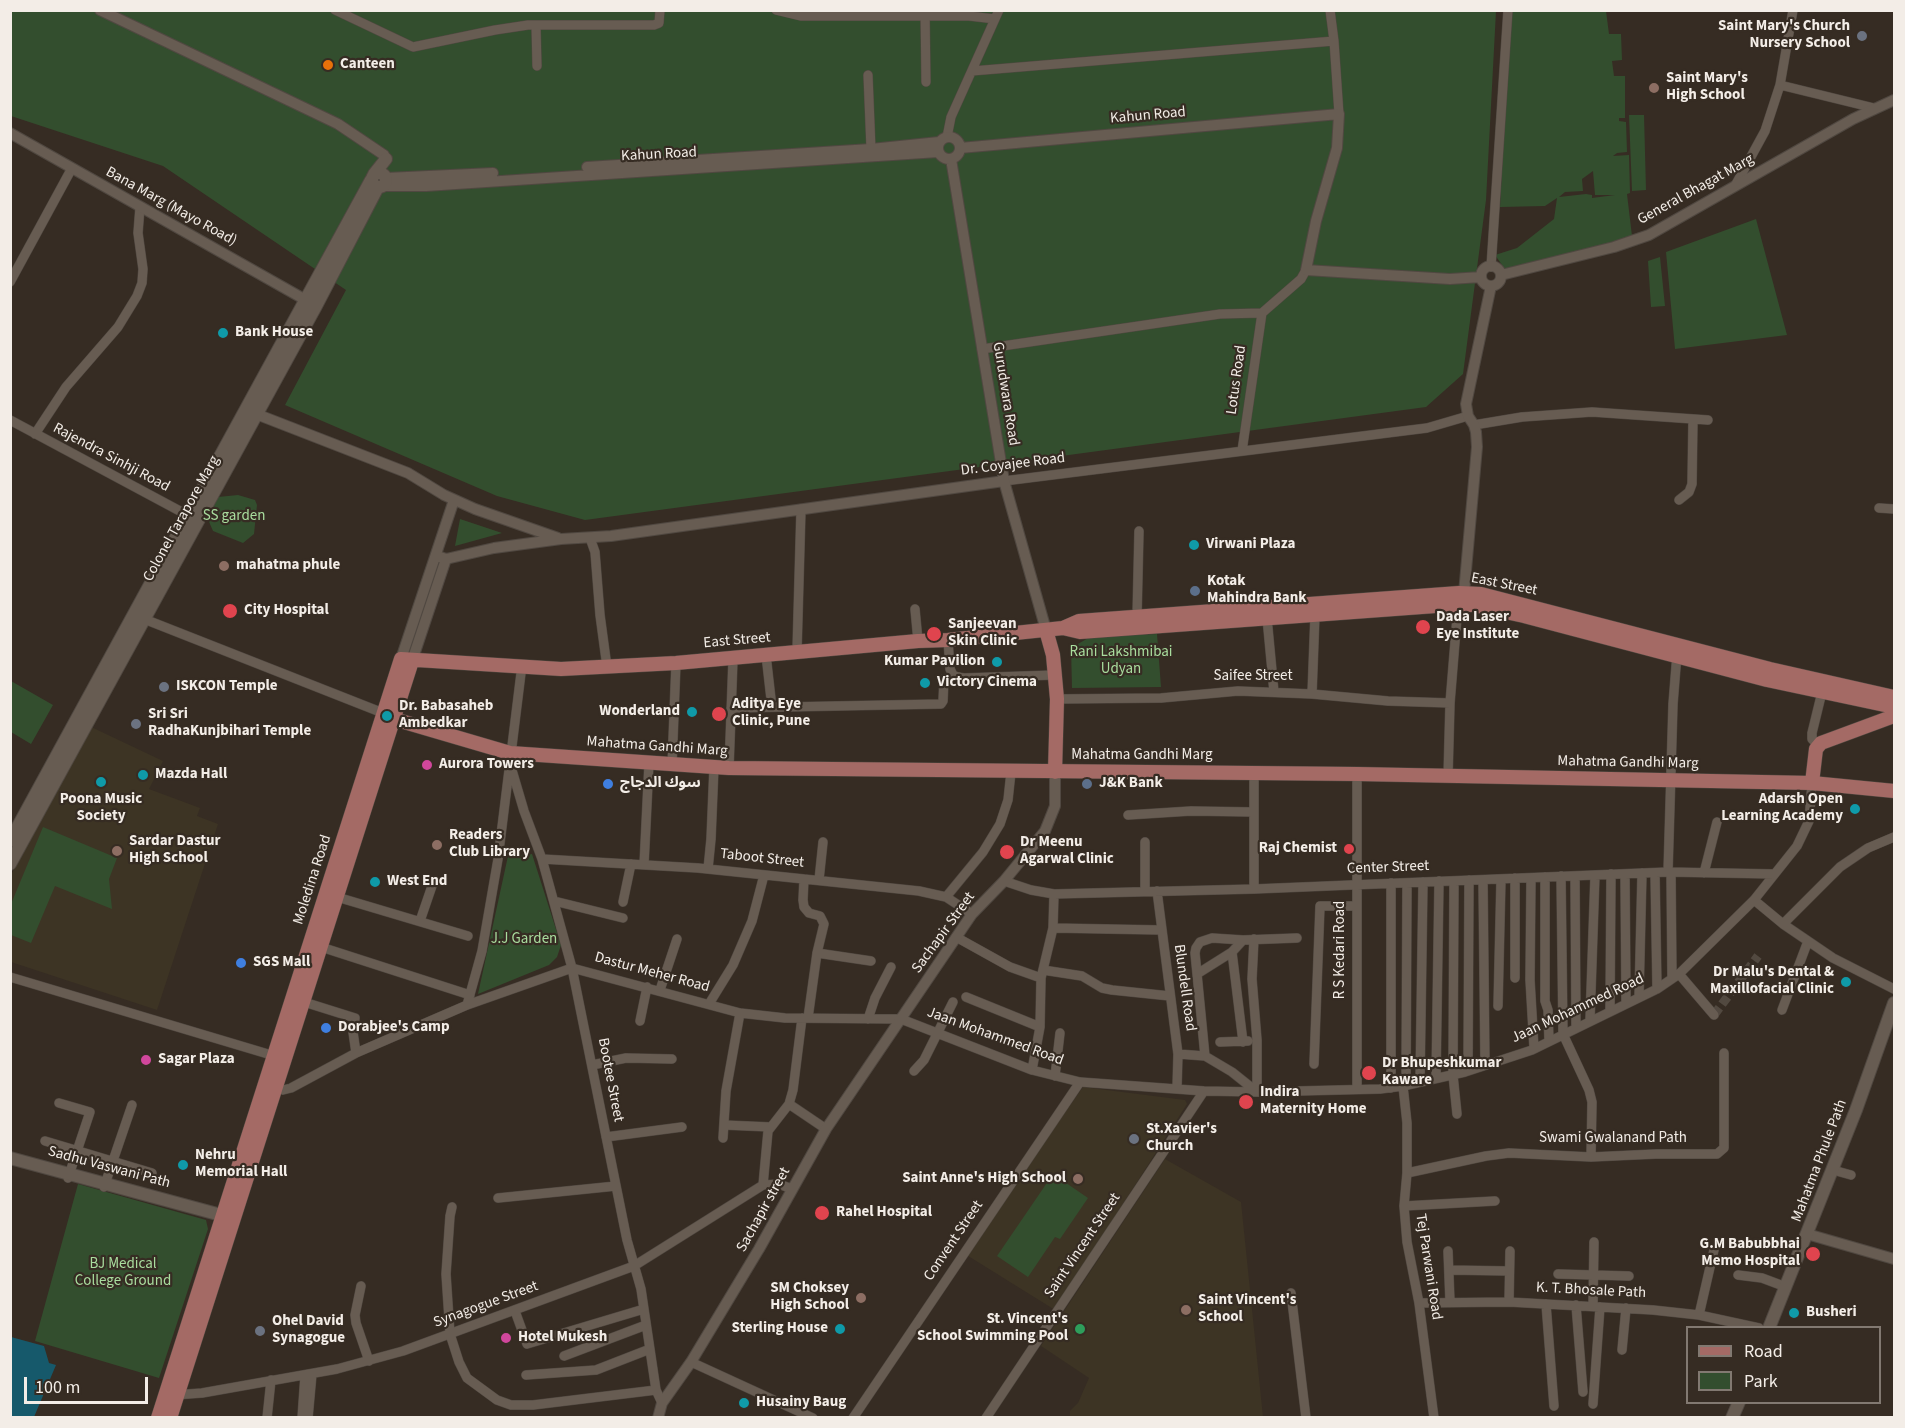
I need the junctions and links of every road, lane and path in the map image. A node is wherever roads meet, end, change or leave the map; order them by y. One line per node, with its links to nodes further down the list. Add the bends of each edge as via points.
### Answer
1 (100, 10): 24 (street, via 332,121)
2 (335, 10): 10 (street, via 413,48 495,30)
3 (660, 10): 10 (street, via 659,23 654,25)
4 (776, 10): 8 (street, via 801,16)
5 (1330, 10): 11 (street)
6 (1508, 10): 30 (street)
7 (1793, 10): 16 (street)
8 (925, 13): 9 (street); 15 (street)
9 (997, 15): 13 (street)
10 (536, 26): 12 (street)
11 (1334, 41): 13 (street); 19 (street)
12 (537, 66)
13 (972, 71): 21 (street)
14 (868, 75): 23 (street)
15 (926, 82)
16 (1780, 85): 18 (street); 28 (street, via 1765,131)
17 (1894, 100): 18 (street, General Bhagat Marg)
18 (1874, 108): 28 (street, General Bhagat Marg)
19 (1339, 114): 22 (street, Kahun Road); 31 (street, via 1337,148)
20 (10, 133): 26 (street, Bana Marg (Mayo Road))
21 (941, 144): 22 (street, via 956,139); 23 (street, Kahun Road); 25 (street, via 944,159); 27 (street, Kahun Road, via 426,186)
22 (960, 148): 25 (street)
23 (871, 149): 27 (street, Kahun Road)
24 (386, 159): 27 (main road)
25 (951, 159): 38 (street, Gurudwara Road)
26 (72, 168): 29 (street, Bana Marg (Mayo Road)); 34 (street)
27 (379, 180): 36 (main road, Colonel Tarapore Marg)
28 (1735, 186): 32 (street, General Bhagat Marg, via 1633,241)
29 (140, 207): 36 (street, Bana Marg (Mayo Road)); 44 (street, via 138,233 143,269 137,296 118,327 66,387)
30 (1491, 267): 32 (street); 33 (street)
31 (1306, 270): 33 (street, via 1450,279); 37 (street)
32 (1500, 275): 35 (street, via 1498,283)
33 (1481, 277): 35 (street)
34 (10, 282)
35 (1491, 286): 42 (street, via 1467,396)
36 (311, 303): 39 (main road, Colonel Tarapore Marg)
37 (1262, 313): 38 (street, via 1220,314); 45 (street, Lotus Road)
38 (982, 349): 46 (street, Gurudwara Road)
39 (251, 412): 47 (street, via 408,473); 52 (main road, Colonel Tarapore Marg)
40 (1693, 419): 42 (street, Dr. Coyajee Road, via 1592,412); 43 (street, Dr. Coyajee Road); 48 (street, via 1692,484)
41 (10, 420): 44 (street, Rajendra Sinhji Road)
42 (1471, 420): 45 (street, Dr. Coyajee Road); 59 (street, via 1477,447)
43 (1707, 420)
44 (36, 434): 52 (street, Rajendra Sinhji Road)
45 (1242, 451): 46 (street, Dr. Coyajee Road)
46 (1004, 481): 50 (street, Dr. Coyajee Road); 66 (street, Gurudwara Road)
47 (449, 498): 53 (street); 58 (street)
48 (1679, 500)
49 (1879, 507): 51 (street)
50 (801, 509): 55 (street, Dr. Coyajee Road); 69 (street)
51 (1894, 509)
52 (193, 519): 62 (main road, Colonel Tarapore Marg)
53 (515, 523): 56 (street); 57 (street, via 517,537)
54 (1139, 531): 63 (street)
55 (591, 538): 56 (street, Dr. Coyajee Road); 76 (street)
56 (561, 539): 57 (street, Dr. Coyajee Road)
57 (512, 545): 58 (street, Dr. Coyajee Road)
58 (441, 557): 73 (street)
59 (1461, 599): 61 (main road, East Street); 63 (main road, East Street); 70 (main road, East Street, via 1473,605); 85 (street)
60 (915, 609): 68 (street)
61 (1316, 615): 64 (main road, East Street); 81 (street)
62 (139, 617): 88 (street, Mahatma Gandhi Marg); 108 (main road, Colonel Tarapore Marg); 112 (main road, Colonel Tarapore Marg)
63 (1137, 617): 65 (main road, East Street, via 1079,621)
64 (1267, 618): 65 (main road, East Street, via 1080,632); 79 (street)
65 (1063, 628): 66 (main road, East Street)
66 (1046, 630): 67 (main road, East Street); 77 (main road)
67 (948, 640): 68 (main road, East Street); 78 (street, via 950,669)
68 (918, 641): 69 (main road, East Street)
69 (798, 651): 71 (main road, East Street)
70 (1678, 651): 80 (main road, East Street); 82 (main road, East Street); 101 (street)
71 (766, 655): 72 (main road, East Street); 83 (street)
72 (733, 659): 74 (main road, East Street); 87 (street)
73 (407, 660): 75 (main road, East Street); 88 (main road, Moledina Road)
74 (676, 663): 76 (main road, East Street); 93 (street)
75 (522, 666): 76 (main road, East Street); 91 (street)
76 (607, 667)
77 (1054, 675): 78 (street); 84 (main road)
78 (959, 677): 87 (street, via 944,679 944,701 939,704)
79 (1274, 692): 81 (street, Saifee Street); 84 (street, Saifee Street)
80 (1822, 692): 86 (main road, East Street); 90 (street, via 1812,733)
81 (1312, 694): 85 (street, Saifee Street)
82 (1894, 697)
83 (771, 699)
84 (1057, 699): 97 (main road)
85 (1450, 703): 100 (street)
86 (1894, 707)
87 (731, 708): 95 (street)
88 (389, 716): 91 (main road, Mahatma Gandhi Marg); 147 (main road, Moledina Road); 216 (main road, Moledina Road)
89 (1894, 716): 90 (main road)
90 (1819, 746): 102 (main road)
91 (510, 760): 92 (main road, Mahatma Gandhi Marg); 111 (street, Bootee Street); 182 (street, via 498,859)
92 (649, 764): 93 (main road, Mahatma Gandhi Marg); 114 (street)
93 (672, 765): 94 (main road, Mahatma Gandhi Marg)
94 (714, 767): 95 (main road, Mahatma Gandhi Marg); 115 (street)
95 (729, 768): 96 (main road, Mahatma Gandhi Marg)
96 (1011, 772): 97 (main road, Mahatma Gandhi Marg); 148 (street, via 1008,800 999,824 983,852)
97 (1055, 772): 98 (main road, Mahatma Gandhi Marg); 135 (street, Sachapir Street, via 1055,806 1046,831)
98 (1254, 774): 99 (main road, Mahatma Gandhi Marg); 104 (street)
99 (1357, 774): 100 (main road, Mahatma Gandhi Marg); 141 (street, R S Kedari Road)
100 (1448, 777): 101 (main road, Mahatma Gandhi Marg)
101 (1671, 780): 102 (main road, Mahatma Gandhi Marg); 116 (street)
102 (1812, 783): 103 (main road, Mahatma Gandhi Marg); 122 (street, Jaan Mohammed Road, via 1809,821 1797,846)
103 (1894, 791)
104 (1253, 812): 105 (street); 143 (street)
105 (1128, 815)
106 (1717, 822): 119 (street)
107 (1894, 837): 156 (street, via 1868,848 1840,867)
108 (10, 841)
109 (823, 842): 132 (street)
110 (1145, 842): 144 (street)
111 (542, 859): 113 (street, Taboot Street); 150 (street, Bootee Street)
112 (10, 864)
113 (631, 864): 114 (street, Taboot Street); 151 (street)
114 (644, 865): 115 (street, Taboot Street)
115 (708, 869): 123 (street, Taboot Street)
116 (1670, 872): 118 (street, Center Street); 119 (street, Center Street); 176 (street)
117 (1642, 873): 118 (street, Center Street); 121 (street, Center Street); 184 (street)
118 (1655, 873): 179 (street)
119 (1704, 873): 122 (street, Center Street)
120 (1611, 874): 121 (street, Center Street); 124 (street, Center Street); 194 (street)
121 (1625, 874): 188 (street)
122 (1774, 874): 149 (street, Jaan Mohammed Road)
123 (764, 875): 130 (street, Taboot Street); 189 (street, via 752,921 733,965)
124 (1595, 875): 126 (street, Center Street); 158 (street)
125 (1561, 876): 126 (street, Center Street); 127 (street, Center Street); 206 (street)
126 (1575, 876): 157 (street)
127 (1545, 877): 129 (street, Center Street); 208 (street, via 1545,1001)
128 (1515, 878): 129 (street, Center Street); 131 (street, Center Street); 177 (street)
129 (1531, 878): 211 (street)
130 (804, 879): 132 (street, Taboot Street); 168 (street, via 804,908 823,919 824,924)
131 (1500, 879): 134 (street, Center Street); 192 (street)
132 (819, 880): 148 (street, Taboot Street)
133 (1469, 880): 134 (street, Center Street); 137 (street, Center Street); 223 (street)
134 (1483, 880): 220 (street)
135 (1004, 881): 146 (street, Center Street); 153 (street, Sachapir Street)
136 (1439, 881): 137 (street, Center Street); 138 (street, Center Street); 226 (street)
137 (1454, 881): 224 (street)
138 (1423, 882): 140 (street, Center Street); 228 (street)
139 (1391, 883): 140 (street, Center Street); 141 (street, Center Street); 231 (street)
140 (1407, 883): 229 (street, Tej Parwani Road)
141 (1356, 885): 143 (street, Center Street); 152 (street, R S Kedari Road)
142 (432, 886): 155 (street)
143 (1254, 889): 145 (street, Center Street)
144 (1145, 891): 145 (street, Center Street); 146 (street, Center Street)
145 (1158, 891): 160 (street, Blundell Road)
146 (1054, 894): 159 (street)
147 (337, 897): 155 (street); 167 (main road, Moledina Road)
148 (946, 897): 153 (street, Taboot Street)
149 (1754, 900): 156 (street); 176 (street, Jaan Mohammed Road)
150 (554, 901): 154 (street); 172 (street, Bootee Street)
151 (623, 902)
152 (1356, 906): 218 (street, via 1320,906); 233 (street, R S Kedari Road)
153 (972, 914): 162 (street, Sachapir Street)
154 (622, 918)
155 (420, 921): 161 (street)
156 (1781, 922): 166 (street)
157 (1576, 924): 158 (street); 203 (street)
158 (1593, 924): 200 (street)
159 (1053, 928): 160 (street); 173 (street)
160 (1161, 930): 183 (street, Blundell Road)
161 (468, 936)
162 (956, 937): 173 (street, Sachapir street, via 1010,967); 199 (street, Sachapir Street)
163 (1297, 938): 165 (street)
164 (677, 939): 181 (street)
165 (1248, 940): 169 (street); 174 (street, via 1212,938 1200,942 1195,953); 207 (street)
166 (1808, 941): 180 (street); 193 (street)
167 (321, 947): 182 (street); 186 (main road, Moledina Road)
168 (817, 952): 170 (street); 197 (street)
169 (1232, 952): 174 (street); 210 (street)
170 (871, 961)
171 (891, 966): 198 (street)
172 (572, 968): 178 (street, Dastur Meher Road); 191 (street, Dastur Meher Road); 219 (street, Bootee Street)
173 (1042, 974): 183 (street, Sachapir street, via 1082,976 1102,988); 202 (street)
174 (1197, 974): 215 (street)
175 (10, 976): 216 (street)
176 (1676, 976): 179 (street, Jaan Mohammed Road); 196 (street)
177 (1515, 978)
178 (647, 987): 181 (street, Dastur Meher Road); 201 (street)
179 (1657, 989): 184 (street, Jaan Mohammed Road)
180 (1894, 989)
181 (660, 990): 189 (street, Dastur Meher Road)
182 (470, 995): 191 (street)
183 (1170, 996): 214 (street, Blundell Road)
184 (1639, 997): 188 (street, Jaan Mohammed Road)
185 (966, 998): 202 (street)
186 (304, 1002): 212 (street, via 355,1018); 216 (main road, Moledina Road)
187 (953, 1002): 204 (street)
188 (1626, 1003): 194 (street, Jaan Mohammed Road)
189 (709, 1004): 195 (street, Dastur Meher Road)
190 (1894, 1004): 252 (main road, Mahatma Phule Path)
191 (467, 1005): 212 (street, Dastur Meher Road)
192 (1498, 1006)
193 (1782, 1010)
194 (1610, 1011): 200 (street, Jaan Mohammed Road)
195 (740, 1013): 197 (street, Dastur Meher Road); 240 (street)
196 (1713, 1013)
197 (805, 1018): 198 (street, Dastur Meher Road); 237 (street)
198 (868, 1019): 199 (street, Dastur Meher Road)
199 (901, 1019): 204 (street, Jaan Mohammed Road); 243 (street, Sachapir street)
200 (1590, 1020): 203 (street, Jaan Mohammed Road)
201 (640, 1021)
202 (1040, 1027): 221 (street)
203 (1576, 1027): 206 (street, Jaan Mohammed Road)
204 (937, 1032): 221 (street, Jaan Mohammed Road); 222 (street, via 924,1060)
205 (1060, 1033): 225 (street)
206 (1563, 1034): 208 (street, Jaan Mohammed Road); 248 (street, via 1592,1102)
207 (1257, 1040): 210 (street); 235 (street)
208 (1549, 1041): 211 (street, Jaan Mohammed Road)
209 (1220, 1042): 210 (street)
210 (1243, 1042)
211 (1534, 1048): 220 (street, Jaan Mohammed Road)
212 (356, 1053): 230 (street, Dastur Meher Road, via 291,1089)
213 (1724, 1053): 248 (street, Swami Gwalanand Path, via 1721,1152)
214 (1178, 1054): 215 (street); 232 (street, Blundell Road)
215 (1205, 1056): 235 (street)
216 (280, 1058): 230 (main road, Moledina Road); 265 (main road, Moledina Road)
217 (672, 1059): 219 (street, via 626,1058)
218 (1314, 1064)
219 (592, 1065): 244 (street, Bootee Street)
220 (1485, 1065): 223 (street, Jaan Mohammed Road)
221 (1032, 1070): 225 (street, Jaan Mohammed Road)
222 (914, 1071)
223 (1468, 1071): 224 (street, Jaan Mohammed Road)
224 (1454, 1075): 226 (street, Jaan Mohammed Road); 239 (street)
225 (1055, 1076): 227 (street, Jaan Mohammed Road)
226 (1436, 1078): 228 (street, Jaan Mohammed Road)
227 (1080, 1082): 232 (street, Jaan Mohammed Road); 318 (street, Convent Street)
228 (1420, 1082): 229 (street, Jaan Mohammed Road)
229 (1405, 1085): 231 (street, Jaan Mohammed Road); 254 (street, Tej Parwani Road)
230 (276, 1088): 265 (main road, Moledina Road)
231 (1391, 1088): 233 (street, Jaan Mohammed Road)
232 (1177, 1089): 234 (street, Jaan Mohammed Road)
233 (1357, 1089): 235 (street, Jaan Mohammed Road)
234 (1204, 1091): 235 (street, Jaan Mohammed Road); 319 (street, Saint Vincent Street)
235 (1257, 1092)
236 (58, 1103): 247 (street, via 90,1112)
237 (789, 1104): 242 (street); 243 (street)
238 (132, 1105): 250 (street)
239 (1457, 1114)
240 (724, 1125): 242 (street); 245 (street)
241 (682, 1126): 244 (street)
242 (771, 1127): 258 (street)
243 (826, 1129): 260 (street, Sachapir street)
244 (606, 1137): 259 (street, Bootee Street)
245 (723, 1138)
246 (45, 1141): 247 (street)
247 (77, 1151): 250 (street); 255 (street)
248 (1591, 1157): 254 (street, Swami Gwalanand Path, via 1509,1153)
249 (10, 1158): 255 (main road, Sadhu Vaswani Path)
250 (113, 1161): 253 (street); 257 (street)
251 (10, 1163): 255 (main road, Sadhu Vaswani Path)
252 (1833, 1170): 256 (street); 266 (main road, Mahatma Phule Path)
253 (152, 1173)
254 (1407, 1173): 263 (street, Tej Parwani Road)
255 (69, 1175): 257 (main road, Sadhu Vaswani Path)
256 (1851, 1175)
257 (105, 1185): 265 (main road, Sadhu Vaswani Path)
258 (763, 1185): 260 (street, via 779,1184); 272 (street, Synagogue Street)
259 (616, 1186): 261 (street); 272 (street, Bootee Street)
260 (792, 1189): 300 (street, Sachapir street)
261 (498, 1198)
262 (1495, 1201): 263 (street)
263 (1404, 1206): 284 (street, Tej Parwani Road)
264 (452, 1207): 295 (street, via 446,1274)
265 (228, 1220): 306 (main road)
266 (1807, 1234): 271 (street); 280 (main road, Mahatma Phule Path)
267 (1594, 1242): 276 (street)
268 (1714, 1250): 291 (street)
269 (1448, 1251): 273 (street)
270 (1510, 1251): 274 (street)
271 (1894, 1259)
272 (634, 1266): 289 (street, Bootee Street); 290 (street, Synagogue Street)
273 (1449, 1270): 274 (street); 282 (street)
274 (1509, 1271): 283 (street)
275 (1558, 1274): 276 (street)
276 (1594, 1275): 278 (street); 287 (street)
277 (1738, 1275): 280 (street)
278 (1629, 1276)
279 (361, 1286): 299 (street, via 355,1315)
280 (1786, 1287): 294 (main road, Mahatma Phule Path)
281 (1291, 1293): 320 (street)
282 (1450, 1302): 283 (street, K. T. Bhosale Path); 284 (street, K. T. Bhosale Path)
283 (1509, 1302): 285 (street, K. T. Bhosale Path)
284 (1419, 1303): 321 (street, Tej Parwani Road)
285 (1546, 1304): 286 (street, K. T. Bhosale Path); 310 (street)
286 (1576, 1305): 287 (street, K. T. Bhosale Path); 305 (street)
287 (1597, 1306): 288 (street, K. T. Bhosale Path); 308 (street)
288 (1626, 1308): 291 (street, K. T. Bhosale Path); 297 (street)
289 (644, 1309): 290 (street, via 527,1344); 292 (street, Bootee Street)
290 (515, 1311): 295 (street, Synagogue Street)
291 (1699, 1315): 293 (street, K. T. Bhosale Path)
292 (646, 1325): 296 (street, Bootee Street); 298 (street)
293 (1750, 1326)
294 (1771, 1326)
295 (450, 1334): 299 (street, Synagogue Street); 304 (street, via 467,1378 497,1400 511,1405)
296 (650, 1348): 302 (street, via 596,1370); 304 (street, Bootee Street)
297 (1622, 1350)
298 (564, 1356)
299 (369, 1360): 301 (street, Synagogue Street)
300 (691, 1362): 307 (street, Sachapir street); 317 (street)
301 (308, 1374): 303 (street, Synagogue Street); 314 (street); 315 (street)
302 (526, 1374)
303 (271, 1380): 306 (street, Synagogue Street, via 202,1393); 313 (street)
304 (656, 1390): 307 (street, Bootee Street)
305 (1583, 1392)
306 (171, 1394): 311 (main road); 312 (main road)
307 (662, 1404): 316 (street, Sachapir street)
308 (1593, 1404)
309 (1738, 1404): 322 (main road)
310 (1554, 1406)
311 (158, 1418)
312 (170, 1418)
313 (267, 1418)
314 (302, 1418)
315 (308, 1418)
316 (658, 1418)
317 (813, 1418)
318 (853, 1418)
319 (986, 1418)
320 (1306, 1418)
321 (1434, 1418)
322 (1732, 1418)

